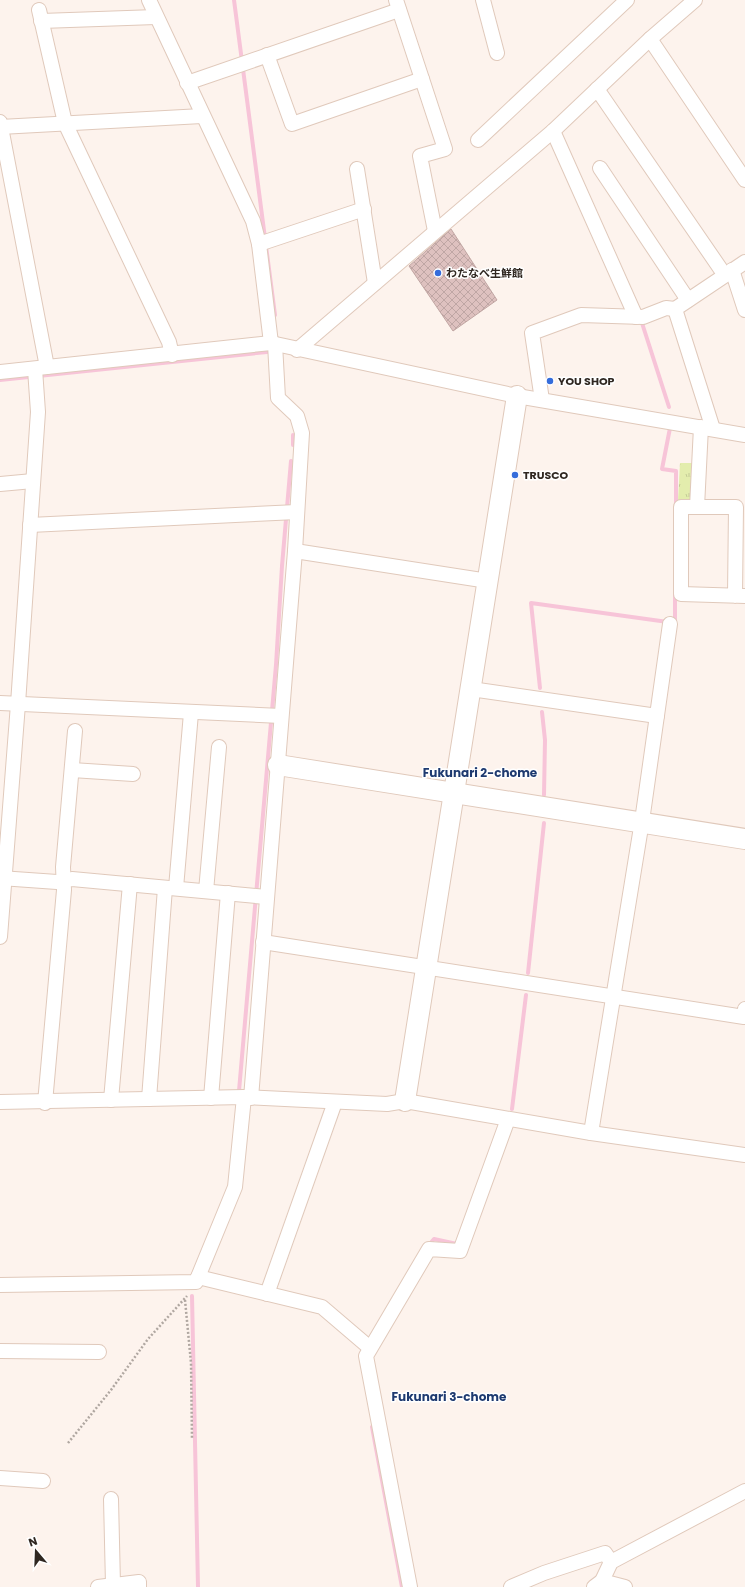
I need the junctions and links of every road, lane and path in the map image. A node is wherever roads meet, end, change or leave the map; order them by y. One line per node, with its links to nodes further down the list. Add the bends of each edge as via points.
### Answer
1 (149, 0): 6 (street)
2 (483, 0): 8 (street)
3 (627, 0): 17 (street)
4 (695, 0): 7 (street)
5 (398, 5): 9 (street); 10 (street)
6 (156, 17): 11 (street); 14 (street, via 40,15)
7 (650, 39): 12 (street); 20 (street)
8 (496, 53)
9 (268, 55): 10 (street, via 292,124); 11 (street)
10 (422, 79): 22 (street, via 445,149 420,156)
11 (187, 83): 13 (street)
12 (597, 89): 16 (street); 25 (street)
13 (202, 116): 14 (street); 23 (street)
14 (65, 123): 15 (street); 33 (street, via 169,342)
15 (0, 125): 35 (street)
16 (553, 130): 22 (street); 30 (street)
17 (478, 140)
18 (600, 168): 27 (street)
19 (358, 169): 21 (street)
20 (745, 180)
21 (364, 209): 23 (street); 26 (street)
22 (435, 231): 26 (street)
23 (264, 242): 31 (street)
24 (745, 262): 25 (street)
25 (728, 272): 27 (street); 29 (street)
26 (375, 283): 32 (street)
27 (688, 300): 28 (street)
28 (675, 309): 30 (street, via 666,308 643,317); 38 (street)
29 (745, 310)
30 (636, 317): 37 (street, via 581,315 532,333)
31 (273, 343): 32 (street); 33 (street); 43 (street, via 278,398 297,416 302,433)
32 (297, 350): 36 (street)
33 (172, 355): 35 (street)
34 (0, 372): 35 (street)
35 (38, 373): 40 (street)
36 (517, 396): 37 (street); 46 (street)
37 (542, 400): 38 (street)
38 (707, 428): 39 (street); 42 (street)
39 (745, 435)
40 (33, 481): 41 (street); 44 (street)
41 (0, 484)
42 (698, 507): 47 (street, via 736,507); 47 (street, via 682,507 681,594)
43 (290, 512): 44 (street); 45 (street)
44 (30, 525): 51 (street)
45 (295, 551): 46 (street); 53 (street)
46 (488, 581): 49 (street)
47 (740, 596)
48 (670, 624): 54 (street)
49 (471, 690): 54 (street); 60 (street)
50 (0, 703): 51 (street)
51 (18, 704): 52 (street); 63 (street)
52 (191, 713): 53 (street); 66 (street)
53 (274, 716): 57 (street)
54 (657, 716): 61 (street)
55 (75, 731): 58 (street)
56 (219, 747): 67 (street)
57 (278, 765): 60 (street); 69 (street)
58 (72, 770): 59 (street); 64 (street)
59 (133, 774)
60 (454, 793): 61 (street); 73 (street)
61 (642, 822): 62 (street); 74 (street)
62 (745, 839)
63 (3, 878): 64 (street, via 57,882); 70 (street)
64 (64, 880): 65 (street); 83 (street)
65 (130, 884): 66 (street); 79 (street)
66 (171, 888): 67 (street); 78 (street)
67 (206, 891): 68 (street)
68 (228, 893): 69 (street); 76 (street)
69 (259, 897): 72 (street)
70 (1, 922): 71 (street)
71 (0, 937)
72 (264, 942): 73 (street); 77 (street)
73 (426, 968): 74 (street); 80 (street)
74 (613, 998): 75 (street, via 744,1018); 85 (street)
75 (745, 1009)
76 (211, 1098): 77 (street); 78 (street)
77 (248, 1098): 82 (street); 87 (street, via 235,1187)
78 (149, 1099): 79 (street)
79 (111, 1100): 83 (street)
80 (405, 1101): 82 (street, via 387,1104); 84 (street)
81 (0, 1102): 83 (street)
82 (335, 1102): 89 (street)
83 (45, 1103)
84 (508, 1118): 85 (street); 91 (street, via 460,1250 429,1249)
85 (591, 1133): 86 (street)
86 (745, 1155)
87 (197, 1280): 88 (street); 89 (street); 90 (path)
88 (0, 1285)
89 (266, 1294): 91 (street, via 322,1307)
90 (185, 1299): 94 (path); 95 (path, via 148,1338 111,1390)
91 (370, 1348): 105 (street, via 366,1356)
92 (0, 1351): 93 (street)
93 (100, 1352)
94 (192, 1439)
95 (68, 1443)
96 (0, 1478): 97 (street)
97 (43, 1481)
98 (745, 1492): 100 (street)
99 (111, 1499): 102 (street)
100 (609, 1559): 101 (street); 106 (street, via 544,1573)
101 (598, 1584): 107 (street)
102 (113, 1585): 103 (street); 104 (street, via 139,1582)
103 (98, 1587)
104 (139, 1587)
105 (410, 1587)
106 (511, 1587)
107 (625, 1587)

